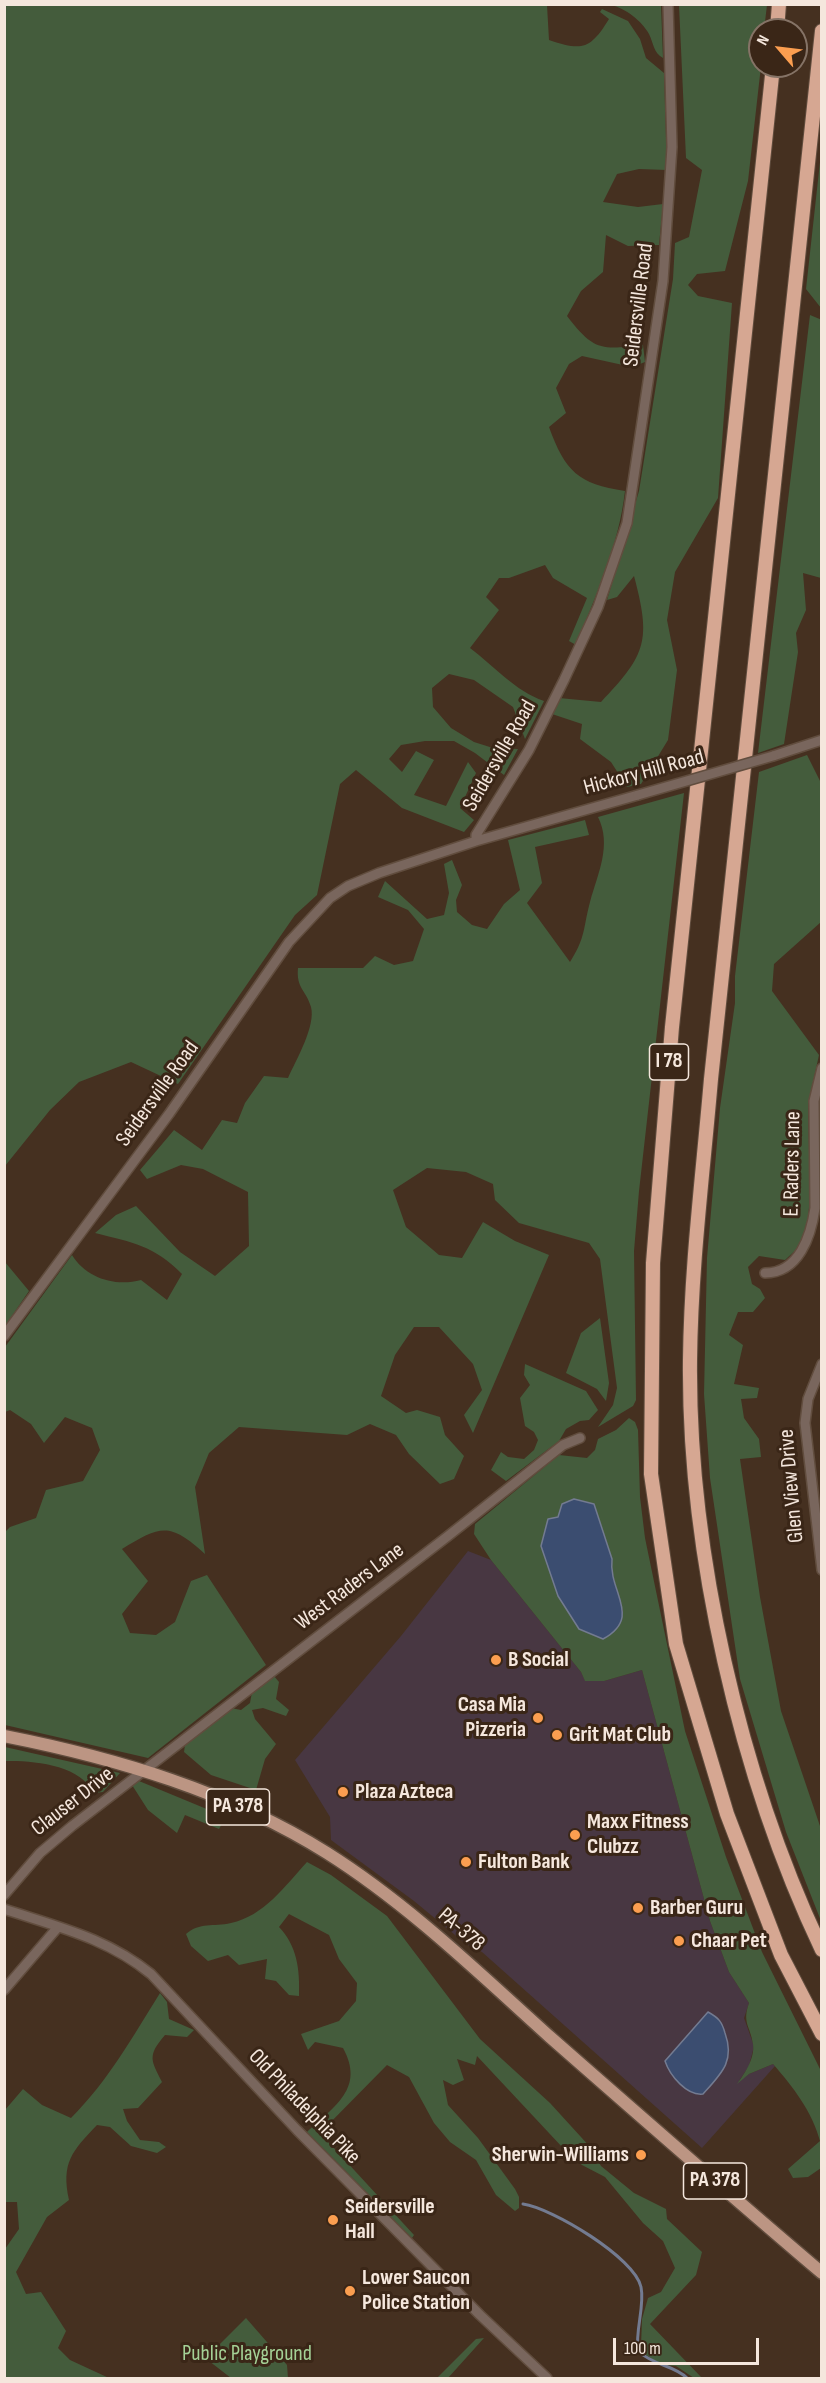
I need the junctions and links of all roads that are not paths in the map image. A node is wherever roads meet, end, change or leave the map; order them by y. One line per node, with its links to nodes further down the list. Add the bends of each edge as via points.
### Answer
1 (668, 4): 5 (street, Seidersville Road, via 672,147 663,281 627,523 598,608 564,680)
2 (822, 31): 17 (highway, I 78, via 711,1079 695,1252 690,1361 695,1468 718,1626 762,1800)
3 (772, 78): 19 (highway, I 78, via 671,1039 653,1263 651,1474 676,1644 727,1814 781,1955)
4 (822, 740): 5 (street, Hickory Hill Road, bridge)
5 (476, 841): 8 (street, Seidersville Road, via 360,880 316,910)
6 (822, 1068): 7 (street, E. Raders Lane, via 814,1101 813,1224 808,1240 789,1265)
7 (765, 1273)
8 (4, 1335)
9 (822, 1364): 11 (street, Glen View Drive, via 808,1399 805,1423)
10 (580, 1438): 13 (street, West Raders Lane, via 562,1445)
11 (822, 1570)
12 (4, 1736): 13 (main road, PA-378 / PA 378, via 67,1748)
13 (146, 1771): 14 (street, Clauser Drive, via 40,1853); 20 (main road, PA-378 / PA 378, via 253,1813 326,1852 368,1882 444,1942)
14 (4, 1895)
15 (4, 1909): 16 (street, Old Philadelphia Pike)
16 (58, 1927): 18 (street); 21 (street, Old Philadelphia Pike, via 111,1946 151,1974 297,2130)
17 (822, 1950)
18 (4, 1990)
19 (822, 2034)
20 (822, 2272)
21 (547, 2379)

